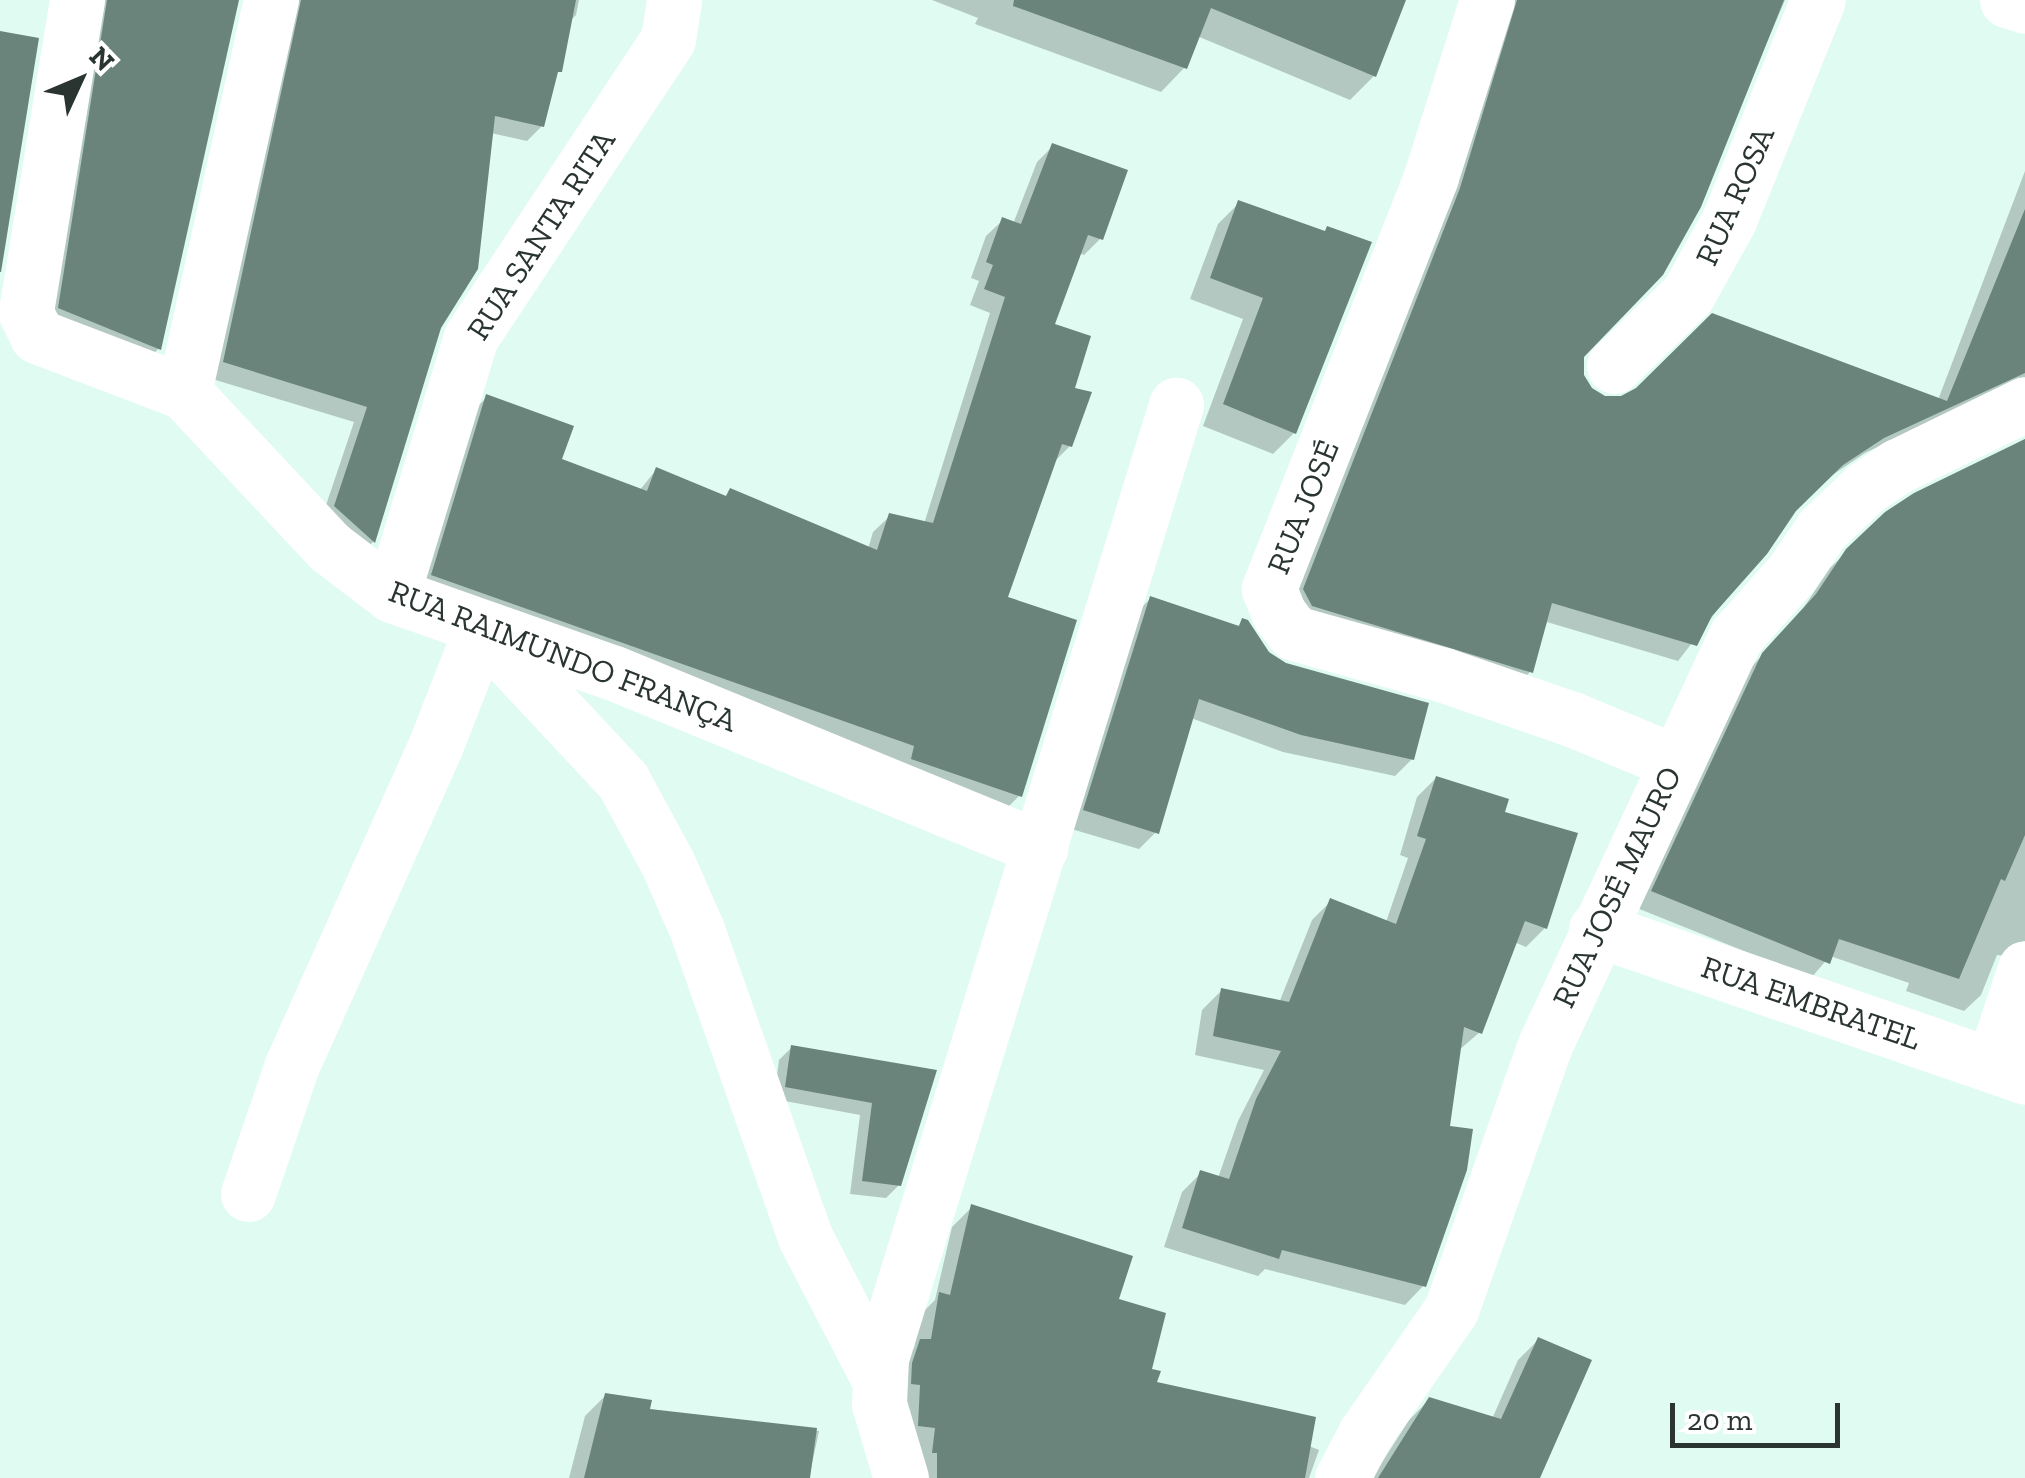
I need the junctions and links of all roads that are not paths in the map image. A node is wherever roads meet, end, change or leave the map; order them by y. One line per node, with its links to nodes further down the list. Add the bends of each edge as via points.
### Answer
1 (76, 0): 9 (street, via 28,326 58,347)
2 (271, 0): 9 (street)
3 (674, 0): 12 (street, RUA SANTA RITA, via 668,40 471,338)
4 (1487, 0): 14 (street, RUA JOSÉ, via 1431,177 1269,590 1294,633 1444,674)
5 (1818, 0): 8 (street, RUA ROSA, via 1729,220 1688,294)
6 (2007, 0): 7 (street)
7 (2025, 6)
8 (1614, 366)
9 (184, 392): 12 (street, RUA RAIMUNDO FRANÇA, via 329,547)
10 (2025, 404): 14 (street, RUA JOSÉ MAURO, via 1898,466 1822,530 1736,636)
11 (1176, 405): 15 (street)
12 (392, 596): 13 (street, RUA RAIMUNDO FRANÇA)
13 (481, 629): 15 (street, RUA RAIMUNDO FRANÇA, via 614,674); 19 (street, via 292,1065); 20 (street, via 622,781 668,864 806,1238)
14 (1673, 762): 16 (street, RUA JOSÉ MAURO)
15 (1040, 848): 20 (street)
16 (1596, 929): 18 (street, RUA EMBRATEL); 22 (street, RUA JOSÉ MAURO, via 1544,1047 1451,1310 1364,1434)
17 (2025, 968): 18 (street)
18 (2009, 1071)
19 (248, 1194)
20 (878, 1378): 21 (street)
21 (901, 1478)
22 (1342, 1478)

